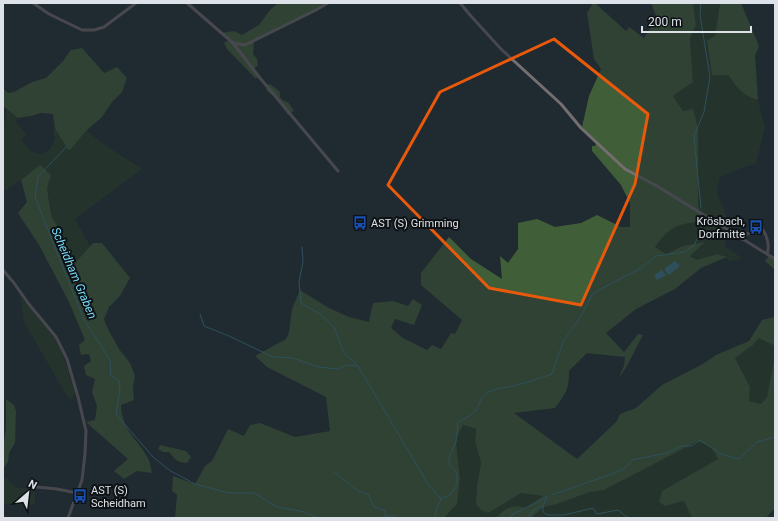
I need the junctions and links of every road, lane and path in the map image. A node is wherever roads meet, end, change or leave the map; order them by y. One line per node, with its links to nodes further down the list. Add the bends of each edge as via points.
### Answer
1 (33, 3): 2 (street, via 82,30 94,30 104,27)
2 (136, 3)
3 (187, 3): 6 (street)
4 (328, 3): 6 (street, via 245,45)
5 (460, 3): 8 (street, via 501,49 561,104 581,128 625,169)
6 (233, 43): 7 (street)
7 (338, 171)
8 (742, 239): 9 (street); 9 (street, via 747,234 763,229 768,248)
9 (766, 254): 10 (street)
10 (775, 259)
11 (3, 270): 13 (street, via 56,337 67,359 86,431 86,454)
12 (37, 487): 13 (street)
13 (77, 493): 14 (street)
14 (68, 518)

